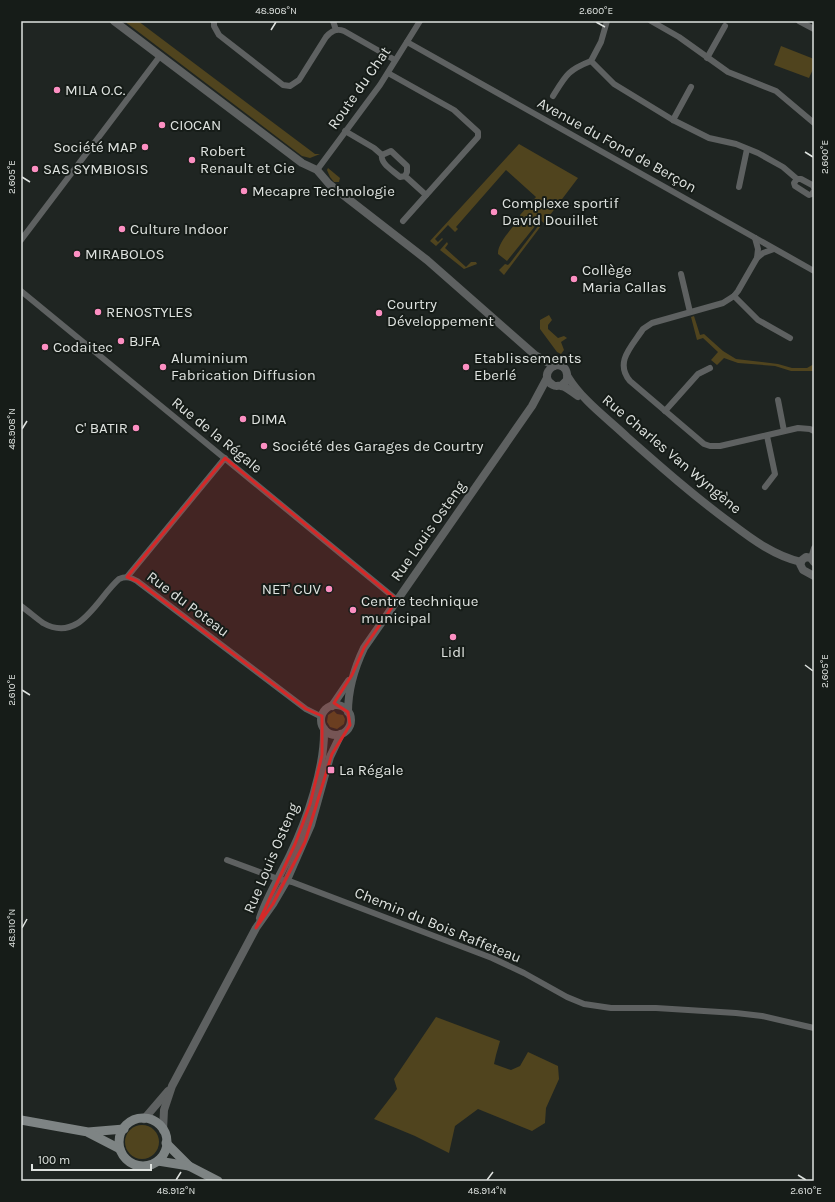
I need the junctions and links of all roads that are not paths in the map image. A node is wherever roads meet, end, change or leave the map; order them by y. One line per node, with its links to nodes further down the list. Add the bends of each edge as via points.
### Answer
1 (114, 21): 12 (street)
2 (214, 21): 10 (street, via 219,35 286,86 293,85 299,80 326,37 331,31)
3 (333, 21): 10 (street)
4 (420, 21): 11 (street, Route du Chat)
5 (607, 21): 15 (street, via 601,42)
6 (651, 21): 13 (street, via 679,37)
7 (799, 21): 9 (street)
8 (725, 26): 13 (street)
9 (814, 28)
10 (336, 30): 14 (street, via 344,31)
11 (407, 42): 14 (street, Route du Chat); 31 (street, Avenue du Fond de Berçon)
12 (160, 56): 24 (street, via 302,163); 32 (street)
13 (707, 58): 20 (street, via 735,75 776,91)
14 (396, 60): 16 (street, Route du Chat)
15 (591, 61): 18 (street, via 568,73); 19 (street, via 614,84)
16 (388, 73): 21 (street, Route du Chat); 29 (street, via 454,110 478,132 478,137)
17 (691, 87): 19 (street)
18 (554, 96)
19 (673, 120): 22 (street, via 710,138)
20 (814, 123)
21 (345, 131): 23 (street); 24 (street, Route du Chat)
22 (747, 149): 26 (street, via 783,167); 27 (street)
23 (382, 155): 25 (street, via 383,162 400,177); 25 (street, via 391,151 402,161 407,166 408,172)
24 (317, 170): 41 (street, via 329,184 427,260)
25 (405, 176): 29 (street)
26 (797, 179): 28 (street, via 814,186); 28 (street, via 795,186 809,195)
27 (739, 187)
28 (814, 190)
29 (426, 195): 30 (street)
30 (403, 221)
31 (755, 238): 33 (street, Avenue du Fond de Berçon); 34 (street)
32 (21, 240)
33 (774, 249): 34 (street); 35 (street, Avenue du Fond de Berçon)
34 (757, 258): 38 (street)
35 (814, 271)
36 (681, 274): 39 (street)
37 (21, 291): 54 (street, Rue de la Régale)
38 (734, 296): 39 (street); 40 (street, via 758,320)
39 (690, 312): 50 (street, via 647,326 624,359 623,369 627,376)
40 (790, 338)
41 (535, 355): 42 (street); 44 (street)
42 (554, 366): 44 (street, via 548,370); 45 (street, via 564,367)
43 (710, 368): 50 (street, via 698,374)
44 (547, 376): 46 (street, via 550,384); 49 (street, Rue Louis Osteng)
45 (568, 377): 46 (street, via 566,382); 48 (street, Rue Charles Van Wyngène)
46 (558, 386): 48 (street, Rue Charles Van Wyngène); 49 (street, Rue Louis Osteng)
47 (778, 400): 51 (street)
48 (588, 402): 58 (street, Rue Charles Van Wyngène, via 714,511 771,550 789,560)
49 (532, 406): 63 (street, Rue Louis Osteng)
50 (665, 411): 53 (street, via 699,441 710,446)
51 (784, 431): 52 (street, via 798,428); 53 (street)
52 (814, 431)
53 (767, 436): 55 (street, via 775,474)
54 (225, 458): 62 (street); 63 (street, Rue de la Régale)
55 (765, 487)
56 (814, 548): 57 (street)
57 (812, 560): 58 (street, via 806,557)
58 (801, 562): 60 (street, via 800,566)
59 (814, 567): 60 (street, via 810,571)
60 (805, 571): 61 (street)
61 (814, 576)
62 (126, 577): 64 (street, Rue du Poteau, via 114,583 85,618 72,627 50,626); 68 (street, Rue du Poteau, via 137,581 306,709)
63 (397, 600): 65 (street, Rue Louis Osteng, via 364,648)
64 (21, 606)
65 (352, 675): 66 (street, Rue Louis Osteng); 67 (street, Rue Louis Osteng)
66 (332, 706): 67 (street, via 341,707); 68 (street, via 327,708)
67 (348, 712): 70 (street, via 350,725)
68 (322, 716): 69 (street)
69 (324, 729): 70 (street, via 332,735); 72 (street, Rue Louis Osteng, via 322,755 310,804)
70 (341, 734): 73 (street, Rue Louis Osteng, via 330,757 311,825)
71 (227, 860): 72 (street, Chemin du Bois Raffeteau)
72 (278, 879): 73 (street, Chemin du Bois Raffeteau); 74 (street, Rue Louis Osteng)
73 (287, 880): 74 (street, Rue Louis Osteng); 75 (street, Chemin du Bois Raffeteau, via 474,950 584,1004 606,1008 736,1013)
74 (256, 928): 76 (street, Rue Louis Osteng)
75 (814, 1028)
76 (172, 1086): 77 (street, Rue Louis Osteng); 80 (street, Rue Louis Osteng, via 164,1110)
77 (144, 1119): 79 (main road, via 132,1121); 80 (main road, via 154,1122)
78 (21, 1120): 81 (main road)
79 (124, 1129): 81 (main road); 83 (main road, via 120,1136)
80 (163, 1130): 82 (main road)
81 (88, 1132): 83 (main road)
82 (166, 1143): 84 (main road, via 164,1153); 85 (main road)
83 (120, 1149): 84 (main road, via 126,1159 134,1165 149,1165)
84 (158, 1161): 85 (main road)
85 (189, 1166): 86 (main road)
86 (218, 1181)

